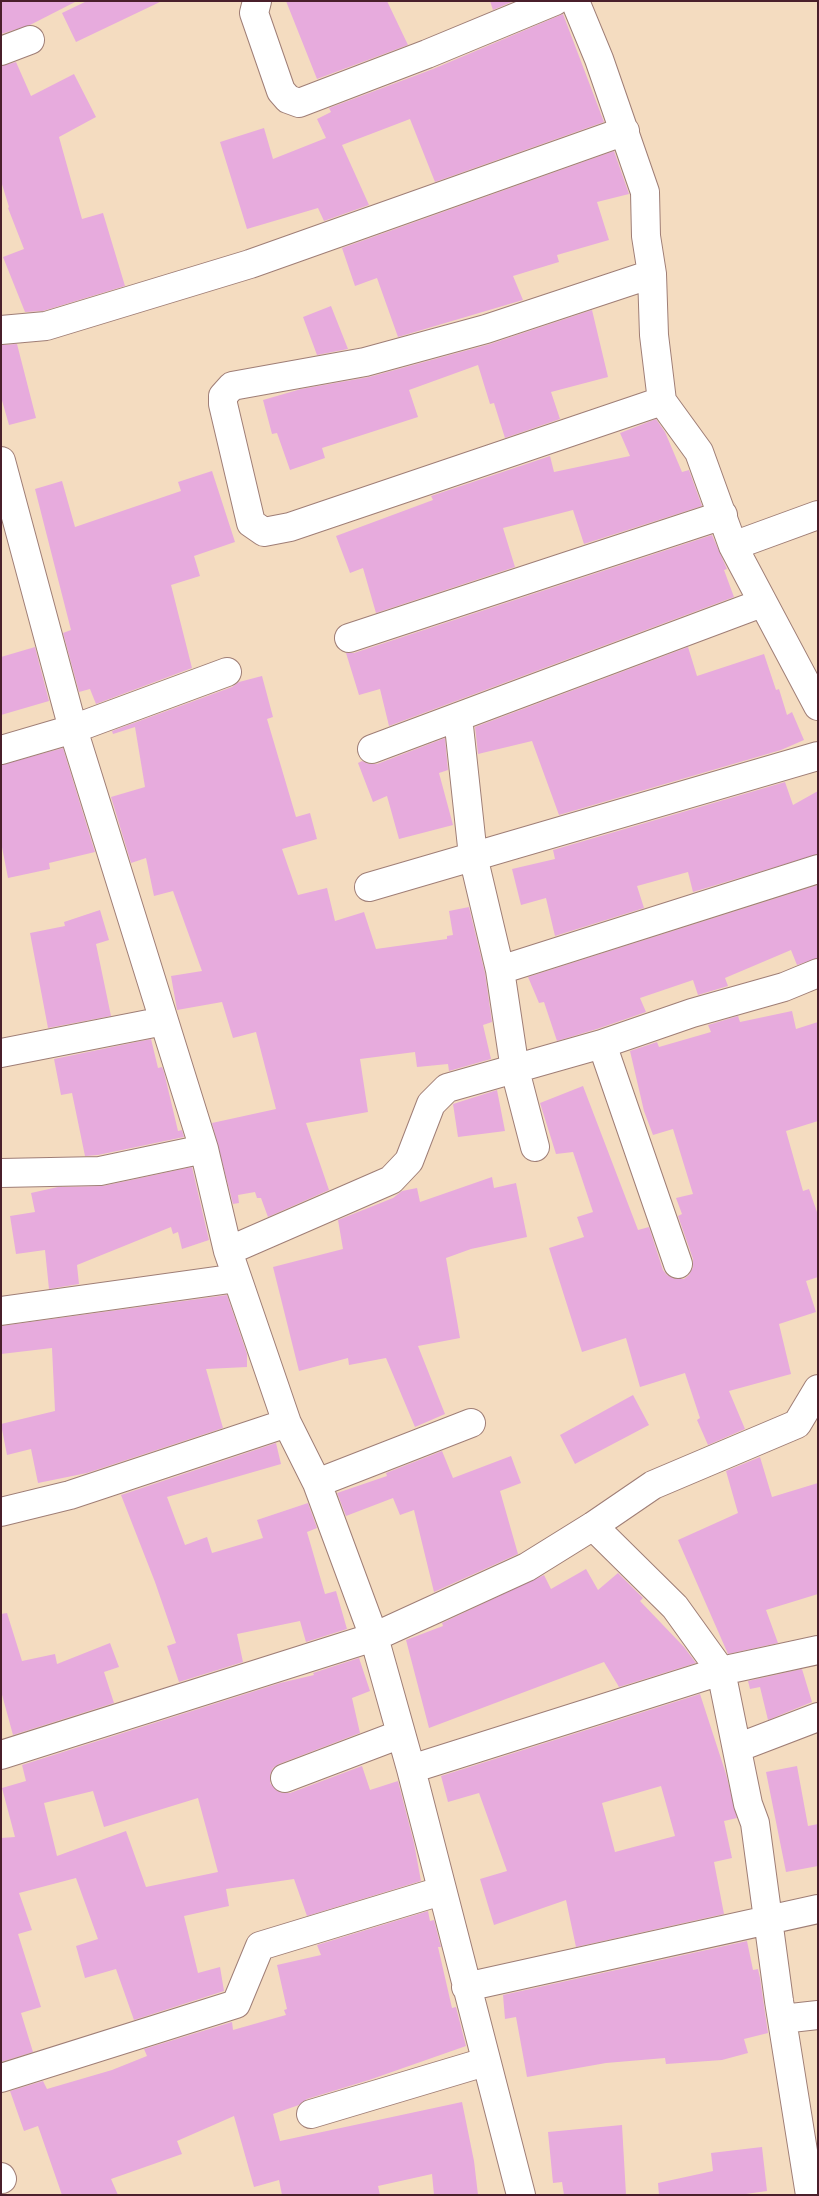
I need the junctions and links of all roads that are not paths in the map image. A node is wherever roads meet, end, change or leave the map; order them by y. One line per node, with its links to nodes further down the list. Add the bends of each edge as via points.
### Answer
1 (257, 1): 2 (street, via 254,13 281,91 288,99 299,103)
2 (555, 1)
3 (575, 1): 6 (street)
4 (30, 40): 5 (street)
5 (1, 51)
6 (625, 131): 7 (street, via 646,192 646,236); 8 (street, via 250,264 46,326)
7 (652, 274): 9 (street, via 654,335); 9 (street, via 486,330 365,362 232,386 223,396 223,404 252,524 264,532 290,527)
8 (1, 330)
9 (662, 401): 11 (street, via 699,452)
10 (1, 461): 13 (street)
11 (722, 515): 14 (street); 16 (street)
12 (818, 515): 14 (street)
13 (12, 540): 20 (street)
14 (733, 546): 15 (street)
15 (762, 603): 18 (street); 19 (street)
16 (349, 638)
17 (227, 672): 20 (street)
18 (818, 706)
19 (458, 717): 21 (street); 24 (street)
20 (73, 729): 22 (street); 29 (street)
21 (372, 749)
22 (1, 750)
23 (818, 756): 24 (street)
24 (473, 856): 26 (street); 27 (street)
25 (818, 869): 27 (street)
26 (368, 886)
27 (500, 970): 32 (street)
28 (818, 973): 30 (street, via 784,987 692,1013)
29 (164, 1020): 31 (street); 34 (street)
30 (602, 1044): 32 (street); 37 (street)
31 (1, 1053)
32 (515, 1070): 33 (street); 36 (street, via 460,1083 439,1095 431,1104 409,1161 391,1180)
33 (535, 1147)
34 (204, 1149): 35 (street, via 100,1170); 36 (street)
35 (1, 1174)
36 (228, 1251): 38 (street)
37 (678, 1264)
38 (237, 1278): 39 (street); 41 (street)
39 (1, 1311)
40 (818, 1389): 45 (street, via 797,1424 653,1485)
41 (287, 1423): 43 (street); 44 (street, via 70,1495)
42 (471, 1423): 43 (street)
43 (317, 1483): 46 (street)
44 (1, 1512)
45 (593, 1526): 46 (street, via 527,1566); 48 (street, via 675,1607)
46 (374, 1637): 50 (street); 52 (street)
47 (818, 1650): 48 (street)
48 (721, 1671): 51 (street); 53 (street)
49 (818, 1717): 51 (street)
50 (401, 1734): 53 (street); 54 (street)
51 (737, 1748): 57 (street, via 755,1823)
52 (1, 1756)
53 (411, 1769): 55 (street)
54 (285, 1778)
55 (442, 1891): 58 (street); 62 (street, via 260,1946 236,2004)
56 (818, 1909): 57 (street)
57 (769, 1919): 58 (street); 60 (street)
58 (466, 1987): 61 (street)
59 (818, 2016): 60 (street)
60 (782, 2019): 64 (street)
61 (485, 2062): 63 (street); 65 (street)
62 (1, 2078)
63 (311, 2114)
64 (812, 2187)
65 (521, 2195)

